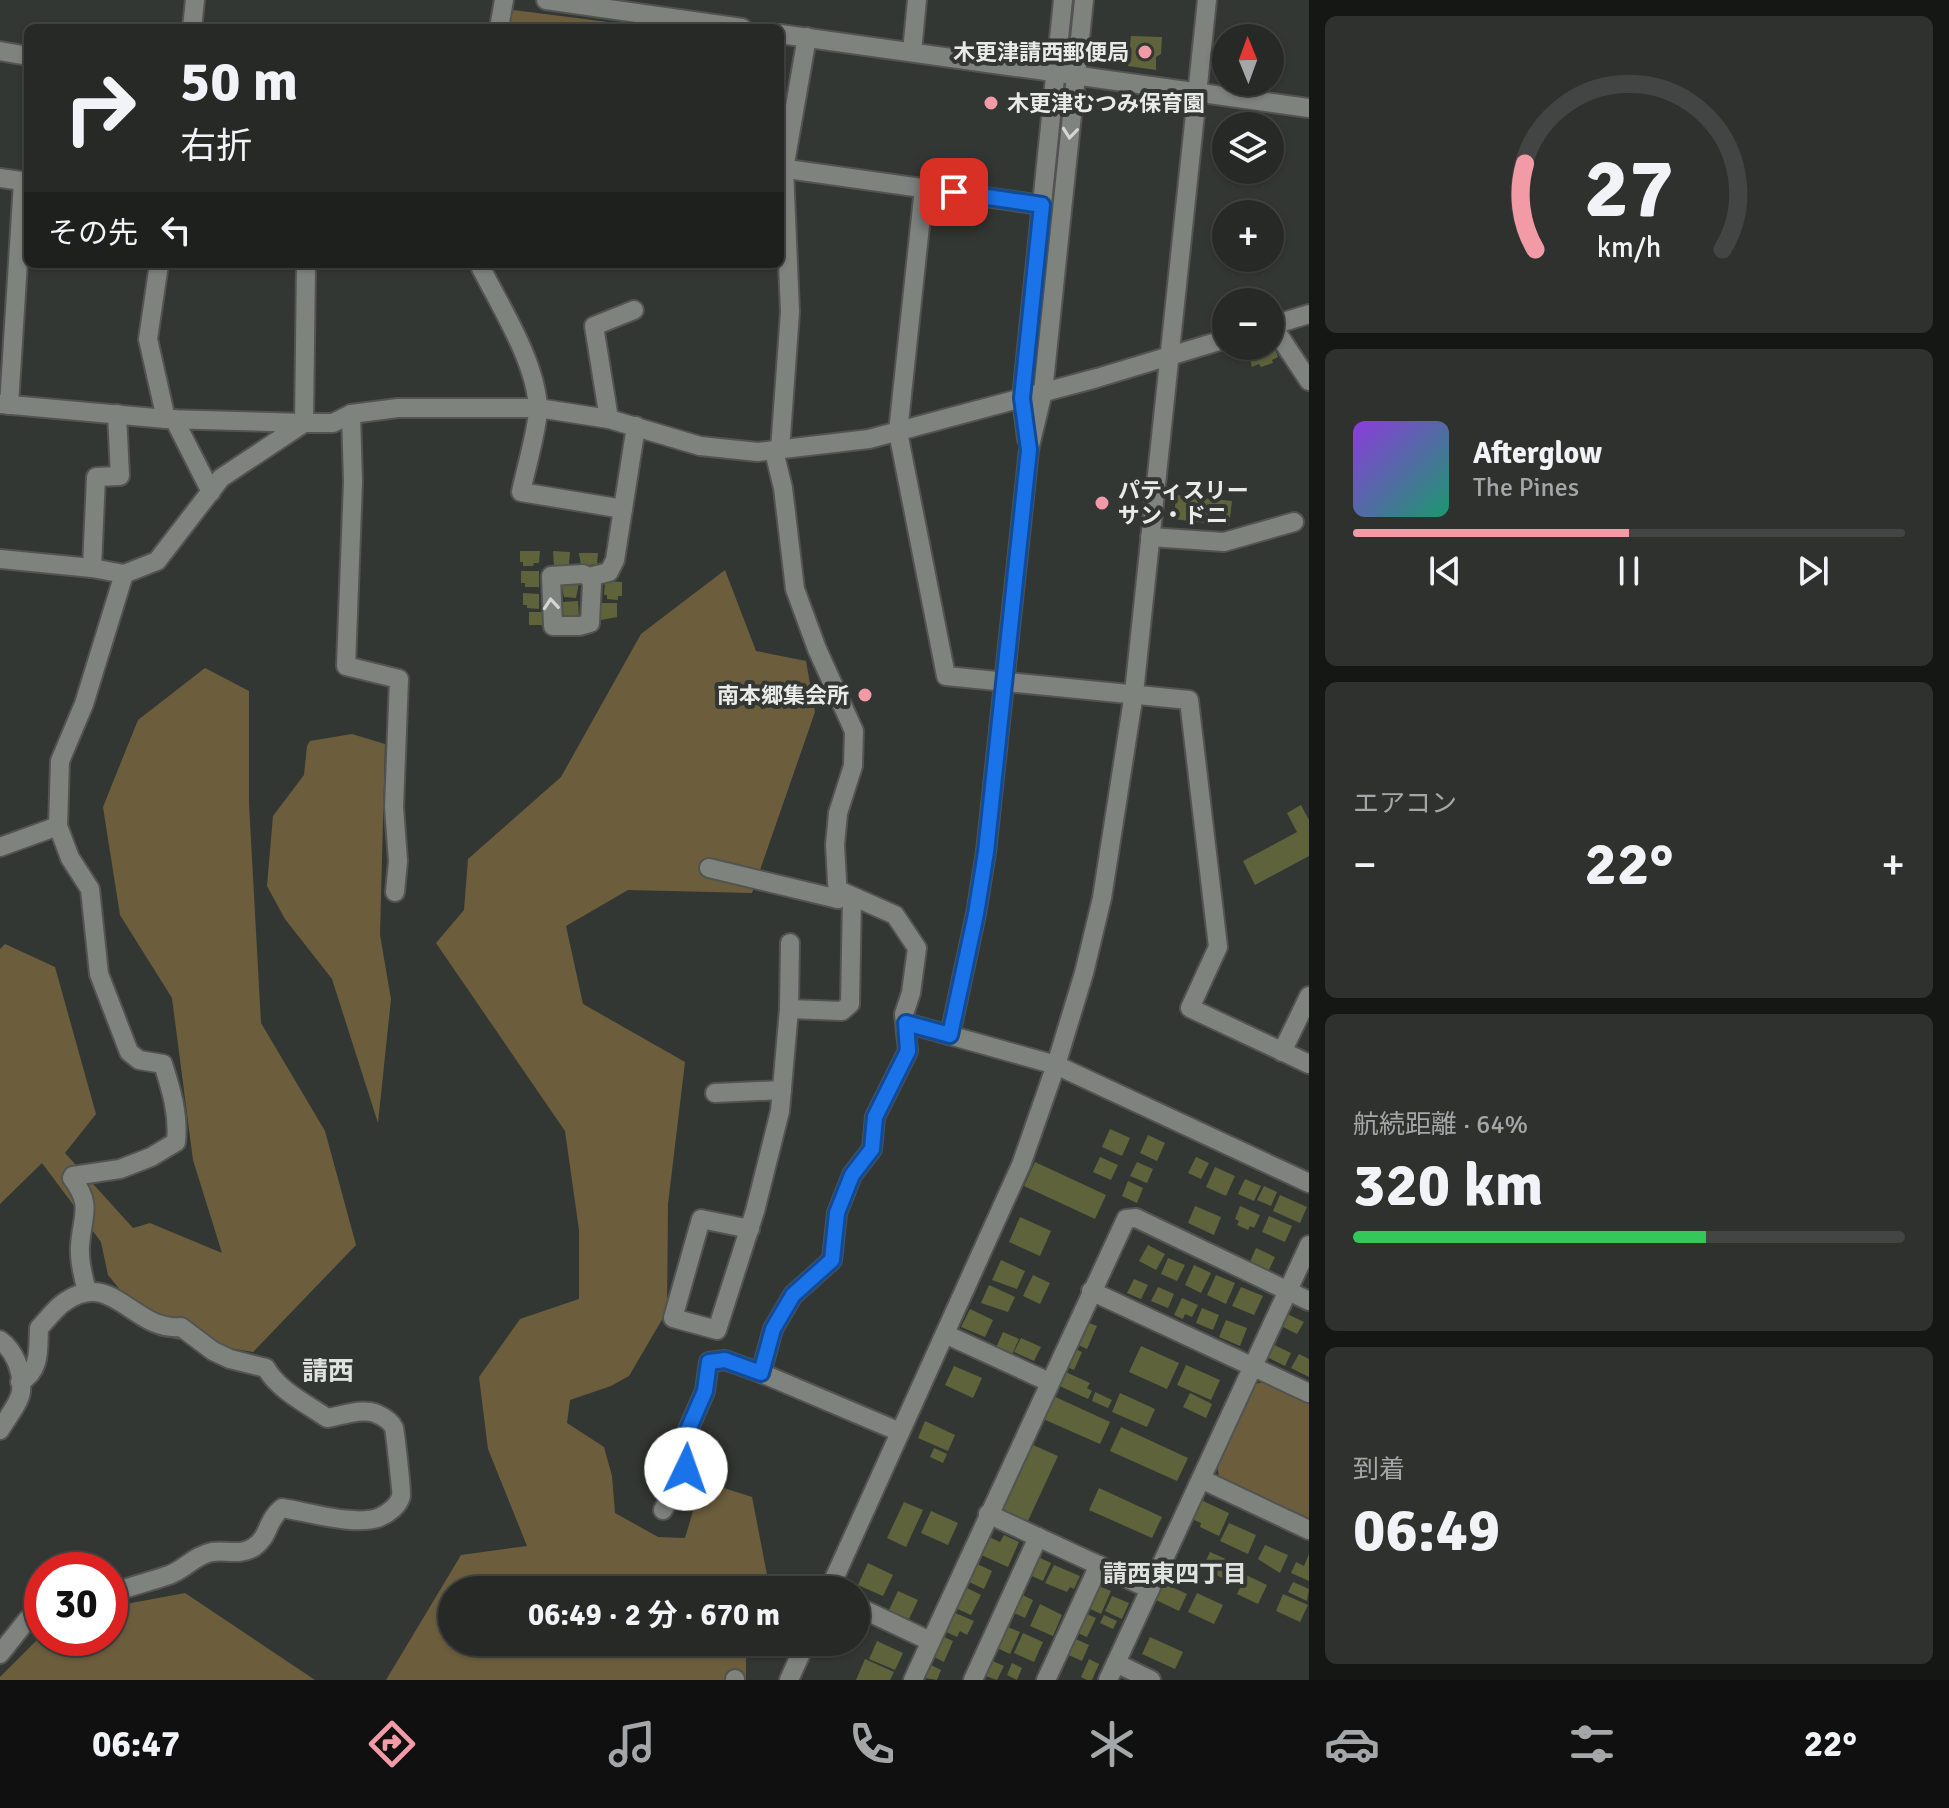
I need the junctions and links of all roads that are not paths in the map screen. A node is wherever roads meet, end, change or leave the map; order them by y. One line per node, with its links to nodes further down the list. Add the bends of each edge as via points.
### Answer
1 (195, 0): 10 (street)
2 (504, 0): 11 (street)
3 (546, 0): 8 (street)
4 (917, 0): 16 (street)
5 (1063, 0): 18 (street)
6 (1084, 0): 18 (street)
7 (1207, 0): 19 (street)
8 (593, 3): 9 (street)
9 (619, 19): 12 (street)
10 (192, 24)
11 (500, 24)
12 (687, 24)
13 (784, 34): 14 (street)
14 (807, 37): 16 (street); 21 (street)
15 (0, 51): 17 (street)
16 (912, 52): 18 (street)
17 (24, 55)
18 (1065, 74): 19 (street); 28 (street); 39 (street, one-way to 39)
19 (1197, 93): 20 (street); 37 (street)
20 (1309, 108)
21 (784, 158)
22 (784, 168): 25 (street)
23 (0, 178): 24 (street)
24 (24, 182)
25 (924, 188): 28 (street); 49 (street)
26 (24, 202): 41 (street)
27 (784, 204): 50 (street, via 790,312)
28 (1042, 205): 40 (street)
29 (158, 268): 45 (street, via 148,339)
30 (306, 268): 47 (street)
31 (481, 268): 42 (street, via 529,368)
32 (1308, 309): 34 (street)
33 (634, 310): 46 (street, via 594,326)
34 (1284, 319)
35 (1212, 343): 37 (street)
36 (1284, 344): 38 (street)
37 (1169, 356): 39 (street); 55 (street)
38 (1309, 381)
39 (1043, 392): 40 (street); 51 (street)
40 (1022, 398): 49 (street); 51 (street)
41 (4, 404): 43 (street)
42 (538, 408): 44 (street, via 398,408); 46 (street); 53 (street, via 521,492)
43 (117, 414): 45 (street); 57 (street, via 120,476 96,477)
44 (351, 414): 47 (street, via 333,423); 65 (street, via 346,666 399,679)
45 (170, 419): 47 (street); 52 (street)
46 (609, 419): 48 (street)
47 (304, 423): 52 (street, via 221,478)
48 (636, 426): 50 (street, via 700,446); 53 (street)
49 (898, 432): 50 (street); 60 (street, via 946,676)
50 (777, 450): 66 (street, via 795,589 854,731 853,766 838,813 835,845)
51 (1029, 450): 60 (street)
52 (211, 492): 58 (street, via 157,561)
53 (623, 509): 59 (street, via 615,560 609,572)
54 (1294, 522): 55 (street, via 1224,542)
55 (1150, 537): 61 (street)
56 (0, 559): 57 (street)
57 (92, 568): 58 (street)
58 (124, 574): 62 (street, via 84,704 60,761)
59 (589, 577)
60 (1004, 681): 61 (street); 71 (street, via 986,852)
61 (1134, 693): 72 (street, via 1189,700 1218,947 1190,1008); 74 (street, via 1102,898)
62 (58, 826): 63 (street); 80 (street, via 90,889 99,974 129,1052 139,1060 163,1064 177,1130 176,1142 151,1157 120,1169 73,1176 85,1199 80,1256)
63 (0, 847)
64 (709, 868): 66 (street)
65 (395, 892)
66 (845, 899): 69 (street, via 850,1004 842,1011); 70 (street, via 895,915 917,948)
67 (790, 943): 69 (street)
68 (1309, 996): 72 (street)
69 (789, 1009): 75 (street)
70 (906, 1023): 71 (street); 87 (street, via 908,1051 875,1117 872,1149 852,1175 837,1213 832,1260 793,1295 773,1329)
71 (950, 1035): 74 (street)
72 (1282, 1052): 73 (street)
73 (1309, 1064)
74 (1056, 1065): 77 (street); 84 (street, via 1021,1165)
75 (782, 1090): 76 (street); 78 (street)
76 (715, 1093)
77 (1309, 1183)
78 (750, 1229): 78 (street, via 701,1219 673,1318 717,1330)
79 (1309, 1245): 82 (street)
80 (87, 1291): 88 (street, via 65,1301 39,1328 37,1363 31,1376); 100 (street, via 115,1296 145,1320 181,1327 213,1351 266,1368 327,1418 360,1410 388,1420 395,1430 401,1495 379,1518 361,1521 282,1508 253,1548 212,1552 171,1575)
81 (1091, 1291): 82 (street, via 1130,1218); 86 (street); 89 (street)
82 (1288, 1291): 83 (street); 86 (street)
83 (1309, 1301)
84 (945, 1334): 89 (street); 92 (street)
85 (0, 1340): 88 (street, via 10,1347)
86 (1252, 1367): 90 (street); 93 (street)
87 (761, 1373): 92 (street); 94 (street, via 725,1360 709,1362 705,1391 688,1430 688,1464)
88 (20, 1382): 91 (street, via 21,1393)
89 (1049, 1382): 95 (street)
90 (1309, 1393)
91 (0, 1430)
92 (900, 1432): 99 (street)
93 (1201, 1479): 96 (street); 101 (street)
94 (663, 1510)
95 (988, 1514): 97 (street); 104 (street)
96 (1309, 1530)
97 (1038, 1537): 98 (street); 110 (street)
98 (1099, 1565): 101 (street); 111 (street)
99 (835, 1576)
100 (128, 1587)
101 (1150, 1589): 107 (street)
102 (870, 1613): 104 (street)
103 (24, 1624): 105 (street)
104 (930, 1641): 109 (street)
105 (0, 1654)
106 (800, 1656): 108 (street)
107 (1112, 1672): 112 (street)
108 (789, 1680)
109 (913, 1680)
110 (973, 1680)
111 (1046, 1680)
112 (1151, 1680)

